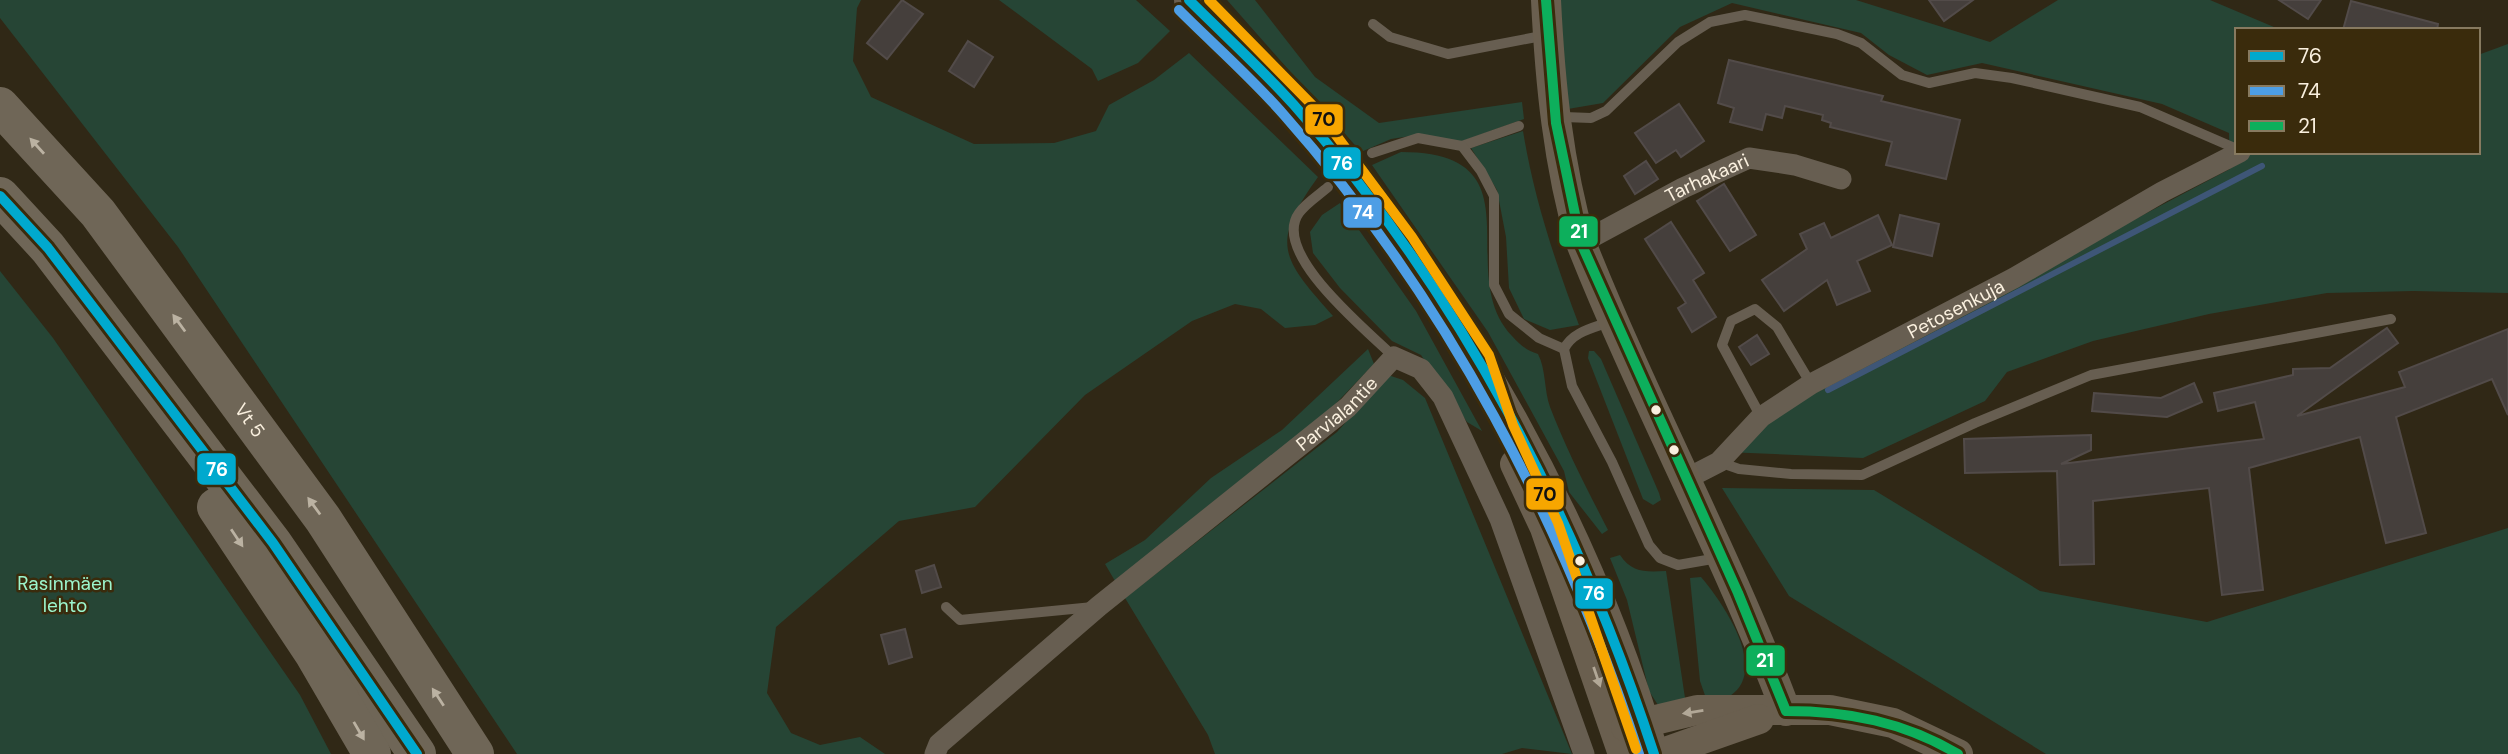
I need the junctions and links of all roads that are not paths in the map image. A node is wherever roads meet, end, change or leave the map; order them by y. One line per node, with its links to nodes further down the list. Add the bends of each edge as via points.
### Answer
1 (1189, 0): 21 (main road, via 1307,119 1401,245)
2 (1546, 0): 4 (main road)
3 (1373, 24): 4 (lane, via 1390,37 1448,54)
4 (1548, 35): 16 (main road, via 1550,90)
5 (0, 106): 34 (highway, Vt 5, one-way to 5, via 323,519 98,213)
6 (1564, 117): 9 (lane, via 1591,118 1606,111 1678,42 1710,22 1745,15 1838,34 1861,43 1902,75 1929,83 1975,73 2012,78 2140,107)
7 (1520, 126): 8 (lane)
8 (1462, 146): 10 (lane, via 1418,138); 19 (lane, via 1494,196 1494,285 1509,314 1539,338)
9 (2235, 149)
10 (1372, 153)
11 (2235, 153): 22 (street, Petosenkuja, via 2014,278)
12 (1841, 179): 16 (street, Tarhakaari, via 1749,158)
13 (1328, 187): 20 (lane, via 1298,214 1293,240 1308,271)
14 (0, 196): 33 (highway, via 48,247 273,543)
15 (0, 202): 32 (highway, one-way to 32, via 149,406 313,653)
16 (1581, 243): 18 (main road)
17 (2391, 319): 24 (lane, via 2091,375 1862,475 1739,469)
18 (1612, 321): 19 (lane, via 1576,334); 25 (main road)
19 (1564, 349): 26 (lane, via 1572,386 1649,545 1660,558 1678,565)
20 (1394, 358): 27 (street, Parvialantie, via 1348,407); 36 (street, via 1421,369 1443,397 1500,519)
21 (1478, 362): 30 (main road, via 1555,498 1589,573); 31 (main road, one-way to 31, via 1500,430 1545,528)
22 (1811, 384): 23 (street, Petosenkuja); 23 (lane, via 1777,327 1755,309 1731,321 1722,345)
23 (1761, 417): 24 (street, Petosenkuja)
24 (1719, 462): 25 (street, Petosenkuja)
25 (1684, 480): 26 (main road)
26 (1723, 557): 29 (main road)
27 (1099, 606): 28 (lane, via 960,620); 35 (street, Parvialantie, via 939,744)
28 (946, 607)
29 (1786, 711): 30 (main road, one-way to 30, via 1697,710); 38 (main road); 39 (main road, via 1830,710 1893,723)
30 (1645, 723): 31 (main road); 37 (main road)
31 (1618, 742)
32 (372, 754)
33 (417, 754)
34 (475, 754)
35 (935, 754)
36 (1584, 754)
37 (1654, 754)
38 (1660, 754)
39 (1958, 754)

